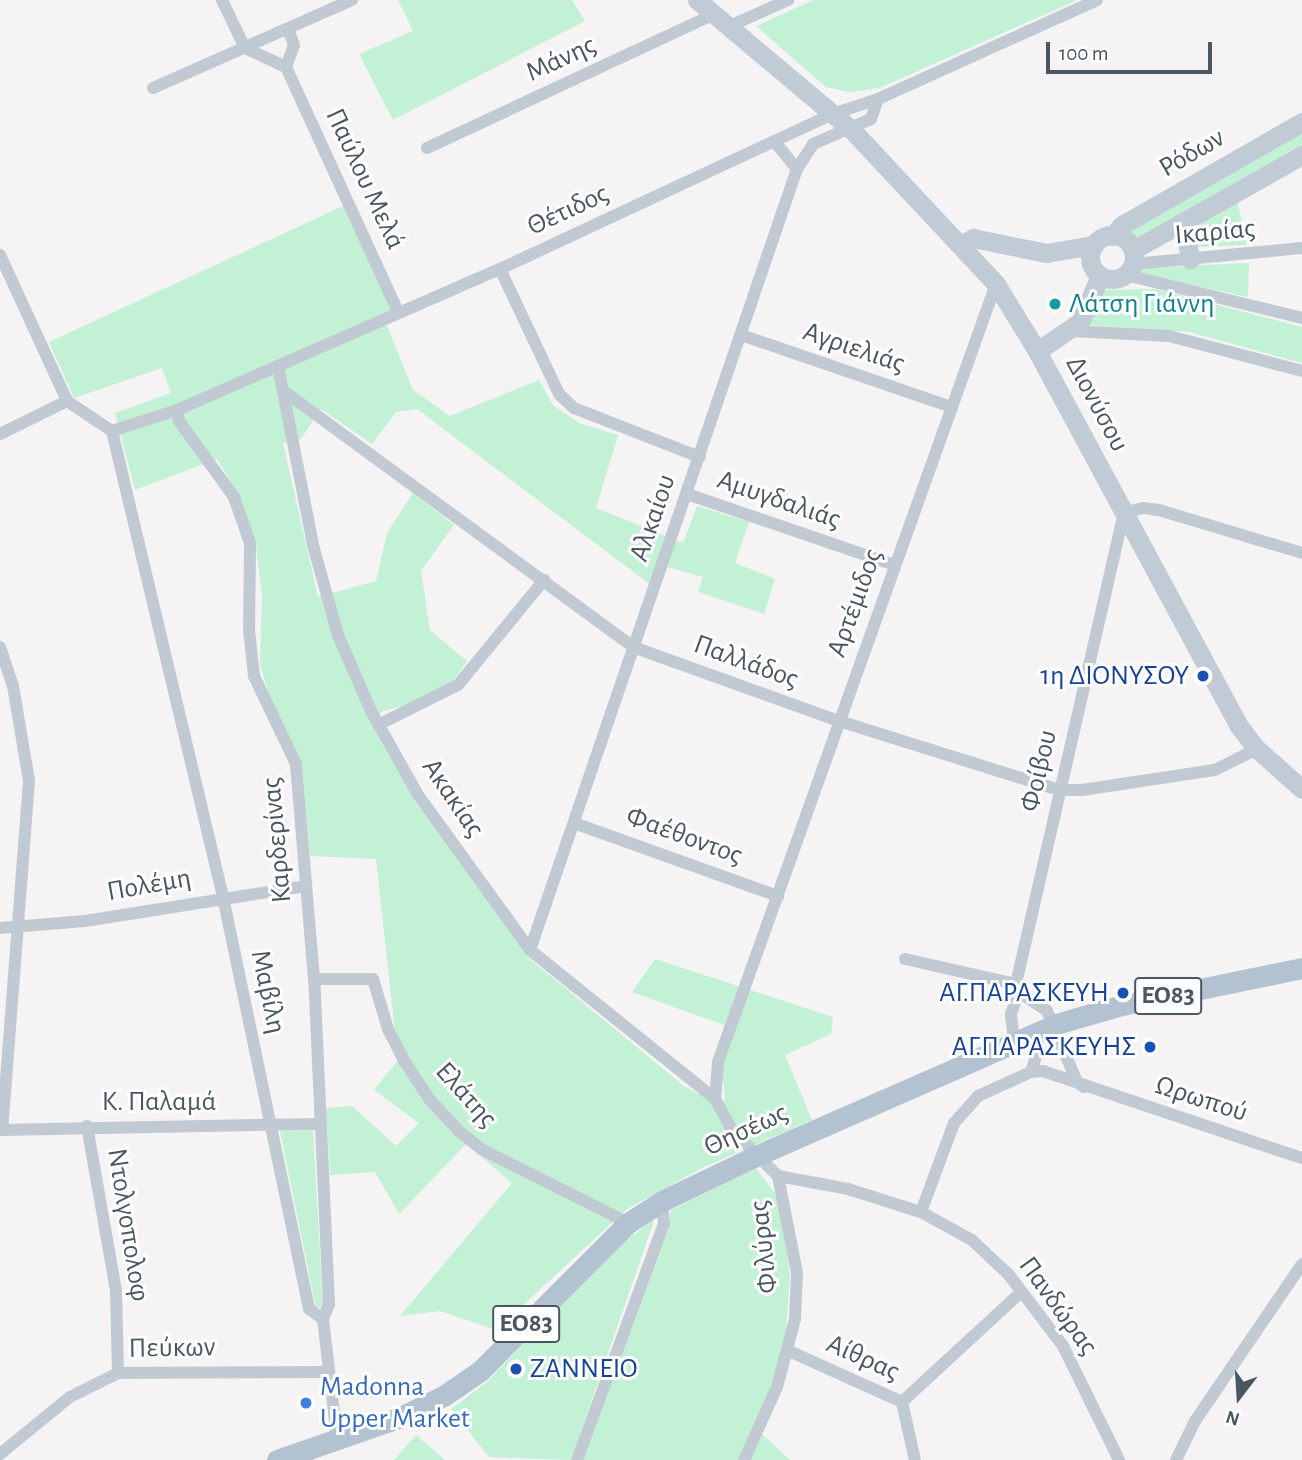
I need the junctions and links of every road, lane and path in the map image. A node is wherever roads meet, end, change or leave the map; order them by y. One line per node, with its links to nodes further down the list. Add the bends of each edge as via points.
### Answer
1 (222, 0): 8 (street)
2 (697, 0): 6 (main road, Διονύσου)
3 (788, 0): 6 (street, Μάνης)
4 (1097, 0): 11 (street, Θέτιδος)
5 (345, 1): 7 (street)
6 (723, 20): 12 (main road, Διονύσου); 16 (street, Μάνης)
7 (288, 29): 8 (street); 9 (street, via 294,45)
8 (245, 48): 9 (street); 10 (street)
9 (286, 67): 30 (street, Παύλου Μελά)
10 (153, 88)
11 (878, 99): 12 (street, Θέτιδος); 14 (street, Θέτιδος, via 870,119)
12 (833, 114): 14 (main road, Διονύσου); 15 (street, Θέτιδος)
13 (1302, 122): 20 (main road, Ρόδων, via 1122,225)
14 (851, 129): 18 (street, Αλκαίου, via 814,144); 21 (main road, Διονύσου)
15 (775, 142): 18 (street); 27 (street, Θέτιδος)
16 (427, 148)
17 (1302, 155): 19 (main road, Ρόδων)
18 (797, 169): 33 (street, Αλκαίου)
19 (1183, 222): 25 (main road); 26 (main road, Ρόδων)
20 (1112, 236): 22 (main road); 26 (main road, via 1125,240)
21 (962, 244): 22 (main road, via 972,238 1046,253); 29 (main road, Διονύσου)
22 (1094, 245): 28 (main road, via 1091,265)
23 (1302, 248): 25 (street, Ικαρίας)
24 (0, 255): 38 (street)
25 (1190, 259): 26 (street, Ικαρίας)
26 (1131, 263): 28 (main road, via 1113,279); 31 (street)
27 (500, 269): 30 (street, Θέτιδος); 43 (street, via 559,394 574,408)
28 (1100, 276): 32 (main road, via 1080,323)
29 (996, 284): 34 (main road, Διονύσου); 39 (street, Αρτέμιδος)
30 (398, 312): 35 (street, Θέτιδος)
31 (1302, 318)
32 (1071, 331): 34 (main road); 36 (street, via 1169,336)
33 (741, 335): 39 (street, Αγριελιάς); 43 (street, Αλκαίου)
34 (1037, 351): 45 (main road, Διονύσου)
35 (278, 366): 37 (street, Ακακίας); 40 (street)
36 (1302, 371)
37 (285, 392): 48 (street, Παλλάδος); 52 (street, Ακακίας, via 313,545 338,635)
38 (67, 401): 41 (street); 42 (street)
39 (950, 407): 47 (street, Αρτέμιδος)
40 (177, 410): 41 (street); 57 (street, Καρδερίνας, via 179,421 233,497 250,544 249,630 254,676 296,764)
41 (112, 431): 59 (street, Μαβίλη)
42 (0, 434)
43 (700, 457): 44 (street, Αλκαίου)
44 (687, 494): 47 (street, Αμυγδαλιάς); 50 (street, Αλκαίου)
45 (1124, 513): 46 (street, via 1159,510); 53 (main road, Διονύσου, via 1213,682); 55 (street, Φοίβου)
46 (1302, 553)
47 (894, 565): 51 (street, Αρτέμιδος)
48 (544, 580): 50 (street, Παλλάδος); 52 (street, via 458,685)
49 (0, 647): 61 (street, via 29,759)
50 (633, 647): 51 (street, Παλλάδος); 56 (street, Αλκαίου)
51 (839, 721): 55 (street, Παλλάδος); 58 (street, Αρτέμιδος)
52 (378, 725): 62 (street, Ακακίας, via 418,795)
53 (1257, 749): 54 (main road, Διονύσου); 55 (street, Παλλάδος, via 1214,770)
54 (1302, 789)
55 (1059, 790): 66 (street, Φοίβου)
56 (574, 822): 58 (street, Φαέθοντος); 62 (street, Αλκαίου)
57 (305, 886): 59 (street, Πολέμη); 65 (street, Καρδερίνας)
58 (778, 896): 71 (street, Αρτέμιδος, via 718,1062)
59 (223, 897): 61 (street, Πολέμη); 74 (street, Μαβίλη)
60 (0, 928): 61 (street, Πολέμη)
61 (17, 928): 75 (street)
62 (530, 950): 71 (street, Ακακίας)
63 (905, 959): 66 (street)
64 (1302, 968): 67 (main road, Θησέως / ΕΟ83, via 1122,1005)
65 (314, 979): 72 (street, Καρδερίνας); 81 (street, Ελάτης, via 373,979 388,1029 405,1062 458,1131 481,1149)
66 (1018, 988): 67 (street, via 1040,1003); 68 (street, Φοίβου, via 1012,1014)
67 (1046, 1028): 68 (main road, Θησέως / ΕΟ83); 69 (street); 70 (street)
68 (1014, 1040): 76 (main road, Θησέως / ΕΟ83)
69 (1031, 1072): 70 (street, Ωρωπού, via 1043,1071); 80 (street, via 978,1096 954,1123)
70 (1084, 1087): 77 (street, Ωρωπού)
71 (715, 1099): 76 (street, Ακακίας, via 732,1130)
72 (318, 1125): 74 (street, Κ. Παλαμά); 84 (street, Καρδερίνας, via 329,1304)
73 (87, 1126): 74 (street, Κ. Παλαμά); 75 (street, Κ. Παλαμά); 87 (street, Ντολγοπολοφ, via 116,1291)
74 (271, 1126): 84 (street, Μαβίλη, via 309,1309)
75 (1, 1130)
76 (757, 1156): 78 (street, Φιλύρας); 79 (main road, Θησέως / ΕΟ83)
77 (1302, 1158)
78 (778, 1176): 80 (street, Πανδώρας, via 848,1189); 85 (street, Φιλύρας, via 797,1273)
79 (662, 1201): 81 (main road, Θησέως / ΕΟ83); 92 (street, via 664,1223)
80 (921, 1212): 83 (street, Πανδώρας, via 972,1240)
81 (628, 1223): 89 (main road, Θησέως / ΕΟ83, via 480,1371 401,1417)
82 (1302, 1264): 96 (street, via 1195,1421)
83 (1021, 1292): 88 (street); 95 (street, Πανδώρας, via 1063,1346)
84 (323, 1319): 86 (street, Μαβίλη)
85 (789, 1351): 88 (street, Αίθρας); 93 (street, Φιλύρας)
86 (330, 1372): 87 (street, Πεύκων); 89 (street, Μαβίλη)
87 (118, 1373): 90 (street, Πεύκων, via 70,1397)
88 (902, 1402): 94 (street, Αίθρας)
89 (337, 1439): 91 (main road, Θησέως / ΕΟ83)
90 (0, 1454)
91 (277, 1460)
92 (577, 1460)
93 (744, 1460)
94 (915, 1460)
95 (1119, 1460)
96 (1176, 1460)

